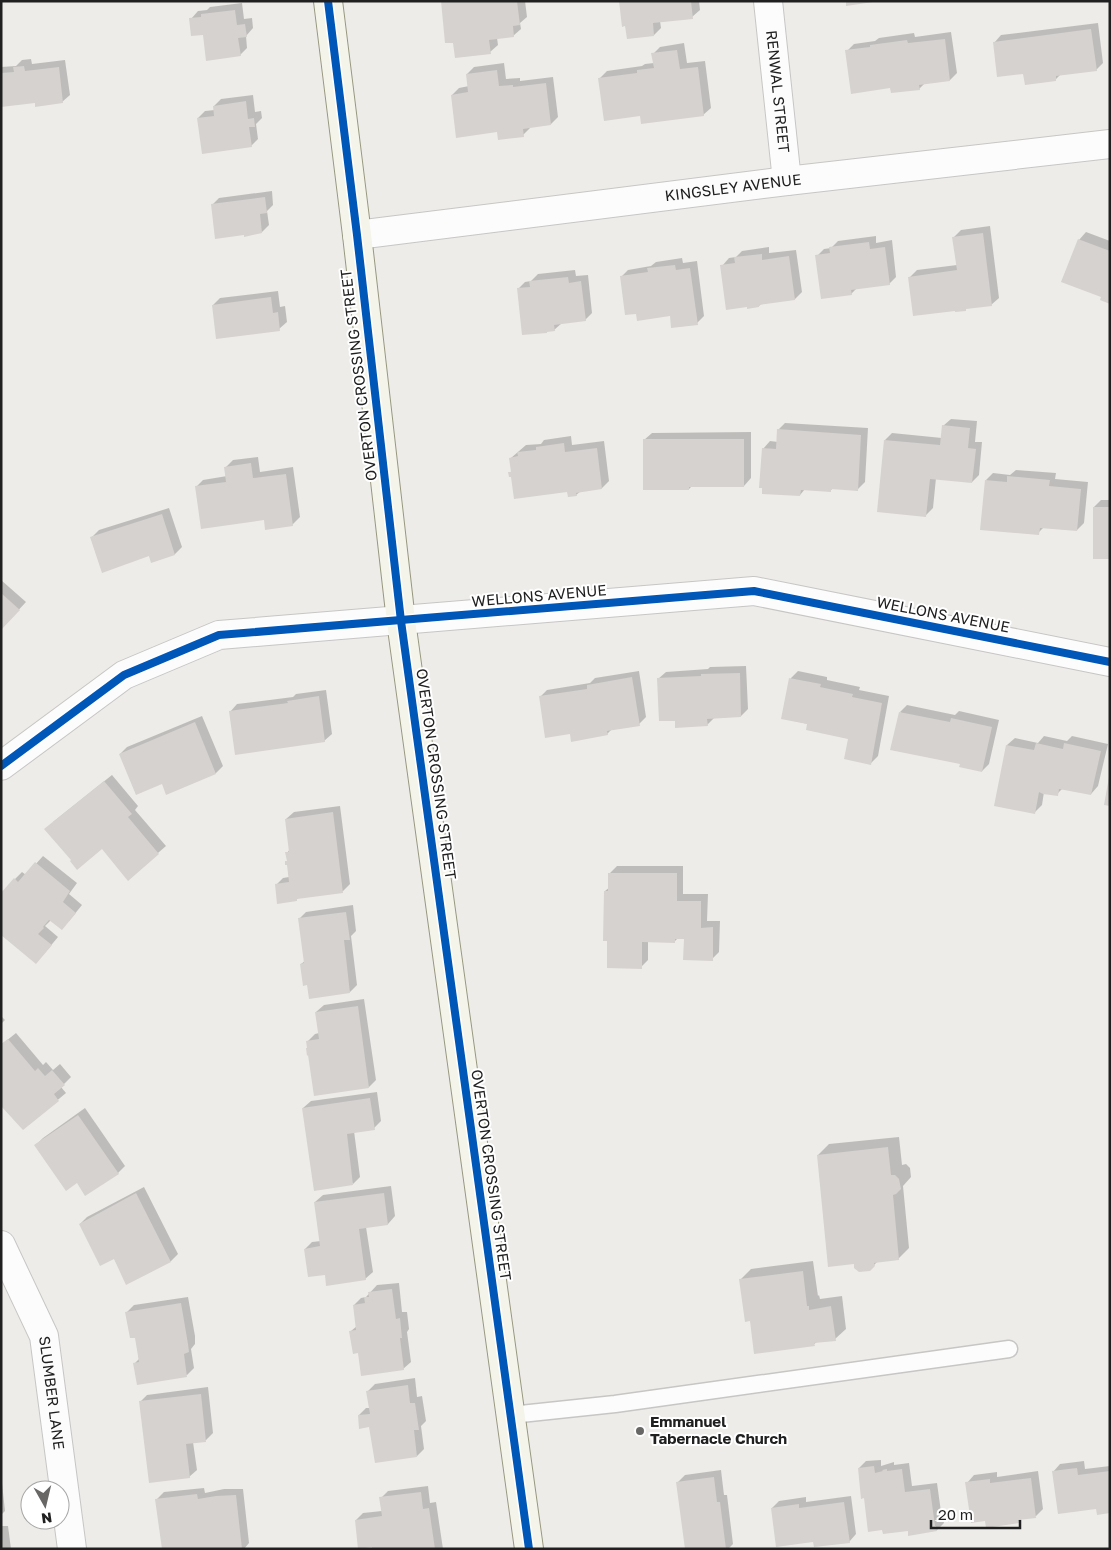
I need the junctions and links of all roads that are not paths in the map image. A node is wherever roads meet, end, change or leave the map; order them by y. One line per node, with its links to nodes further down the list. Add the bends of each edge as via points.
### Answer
1 (328, 1): 5 (street, OVERTON CROSSING STREET)
2 (768, 1): 4 (street, RENWAL STREET)
3 (1110, 144): 4 (street, KINGSLEY AVENUE)
4 (787, 181): 5 (street, KINGSLEY AVENUE)
5 (357, 235): 6 (street, OVERTON CROSSING STREET)
6 (401, 621): 7 (street, WELLONS AVENUE, via 754,592); 8 (street, WELLONS AVENUE, via 219,635 124,674); 11 (street, OVERTON CROSSING STREET)
7 (1110, 662)
8 (1, 766)
9 (1, 1245): 12 (street, SLUMBER LANE, via 44,1336)
10 (1009, 1349): 11 (lane, via 615,1404)
11 (511, 1415): 13 (street, OVERTON CROSSING STREET)
12 (72, 1549)
13 (529, 1549)

